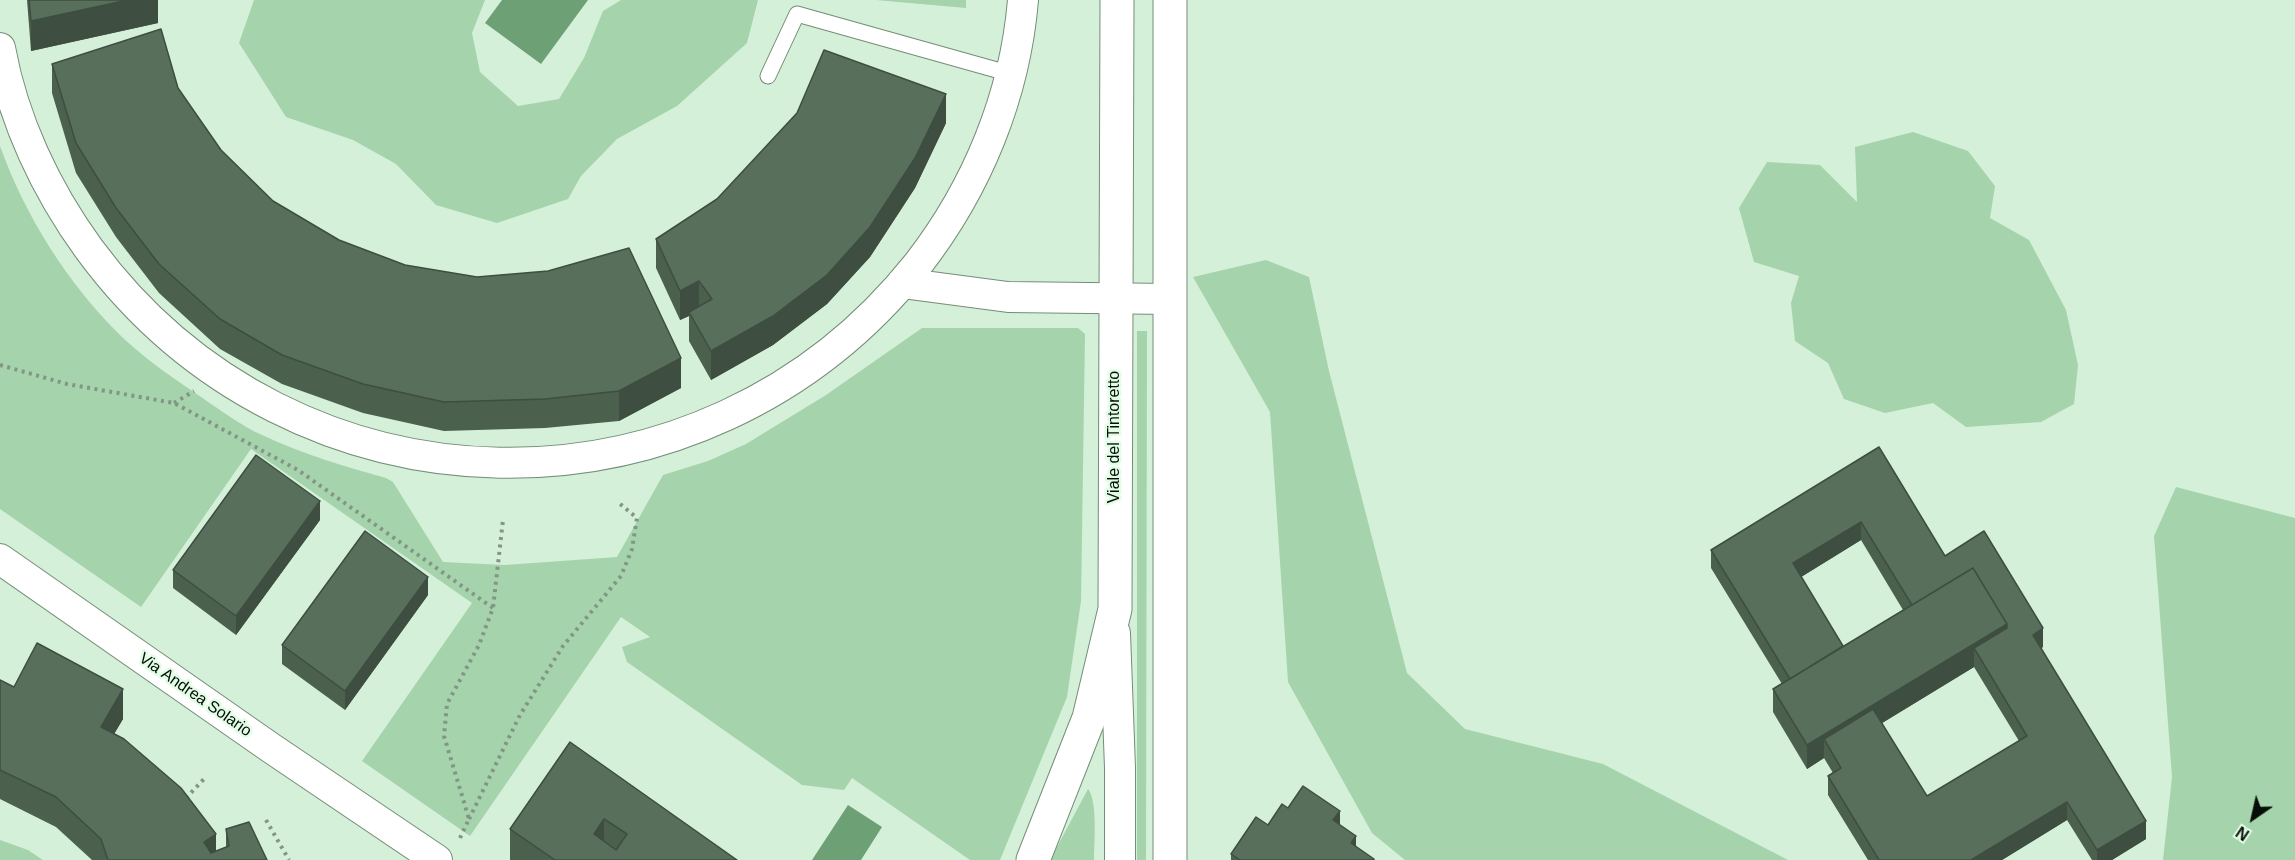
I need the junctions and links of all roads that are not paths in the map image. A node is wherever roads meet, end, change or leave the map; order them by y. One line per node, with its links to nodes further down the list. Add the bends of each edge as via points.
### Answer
1 (1023, 0): 5 (street)
2 (1117, 0): 8 (main road, Viale del Tintoretto)
3 (1170, 0): 9 (main road)
4 (0, 48): 7 (street, via 23,128 55,195 95,257 139,307 201,362 252,395 328,430 396,451 459,461 539,462 600,455 658,442 730,414 797,377 857,329)
5 (1011, 74): 6 (lane, via 797,14); 7 (street, via 991,135 964,194)
6 (768, 76)
7 (902, 283): 8 (street, via 1008,297)
8 (1115, 298): 9 (street); 11 (main road, Viale del Tintoretto)
9 (1170, 299): 17 (main road)
10 (0, 559): 12 (street, Via Andrea Solario)
11 (1114, 609): 15 (main road, Viale del Tintoretto, via 1089,718); 16 (street)
12 (390, 829): 13 (street); 14 (street, Via Andrea Solario)
13 (402, 860)
14 (436, 860)
15 (1033, 860)
16 (1119, 860)
17 (1170, 860)

